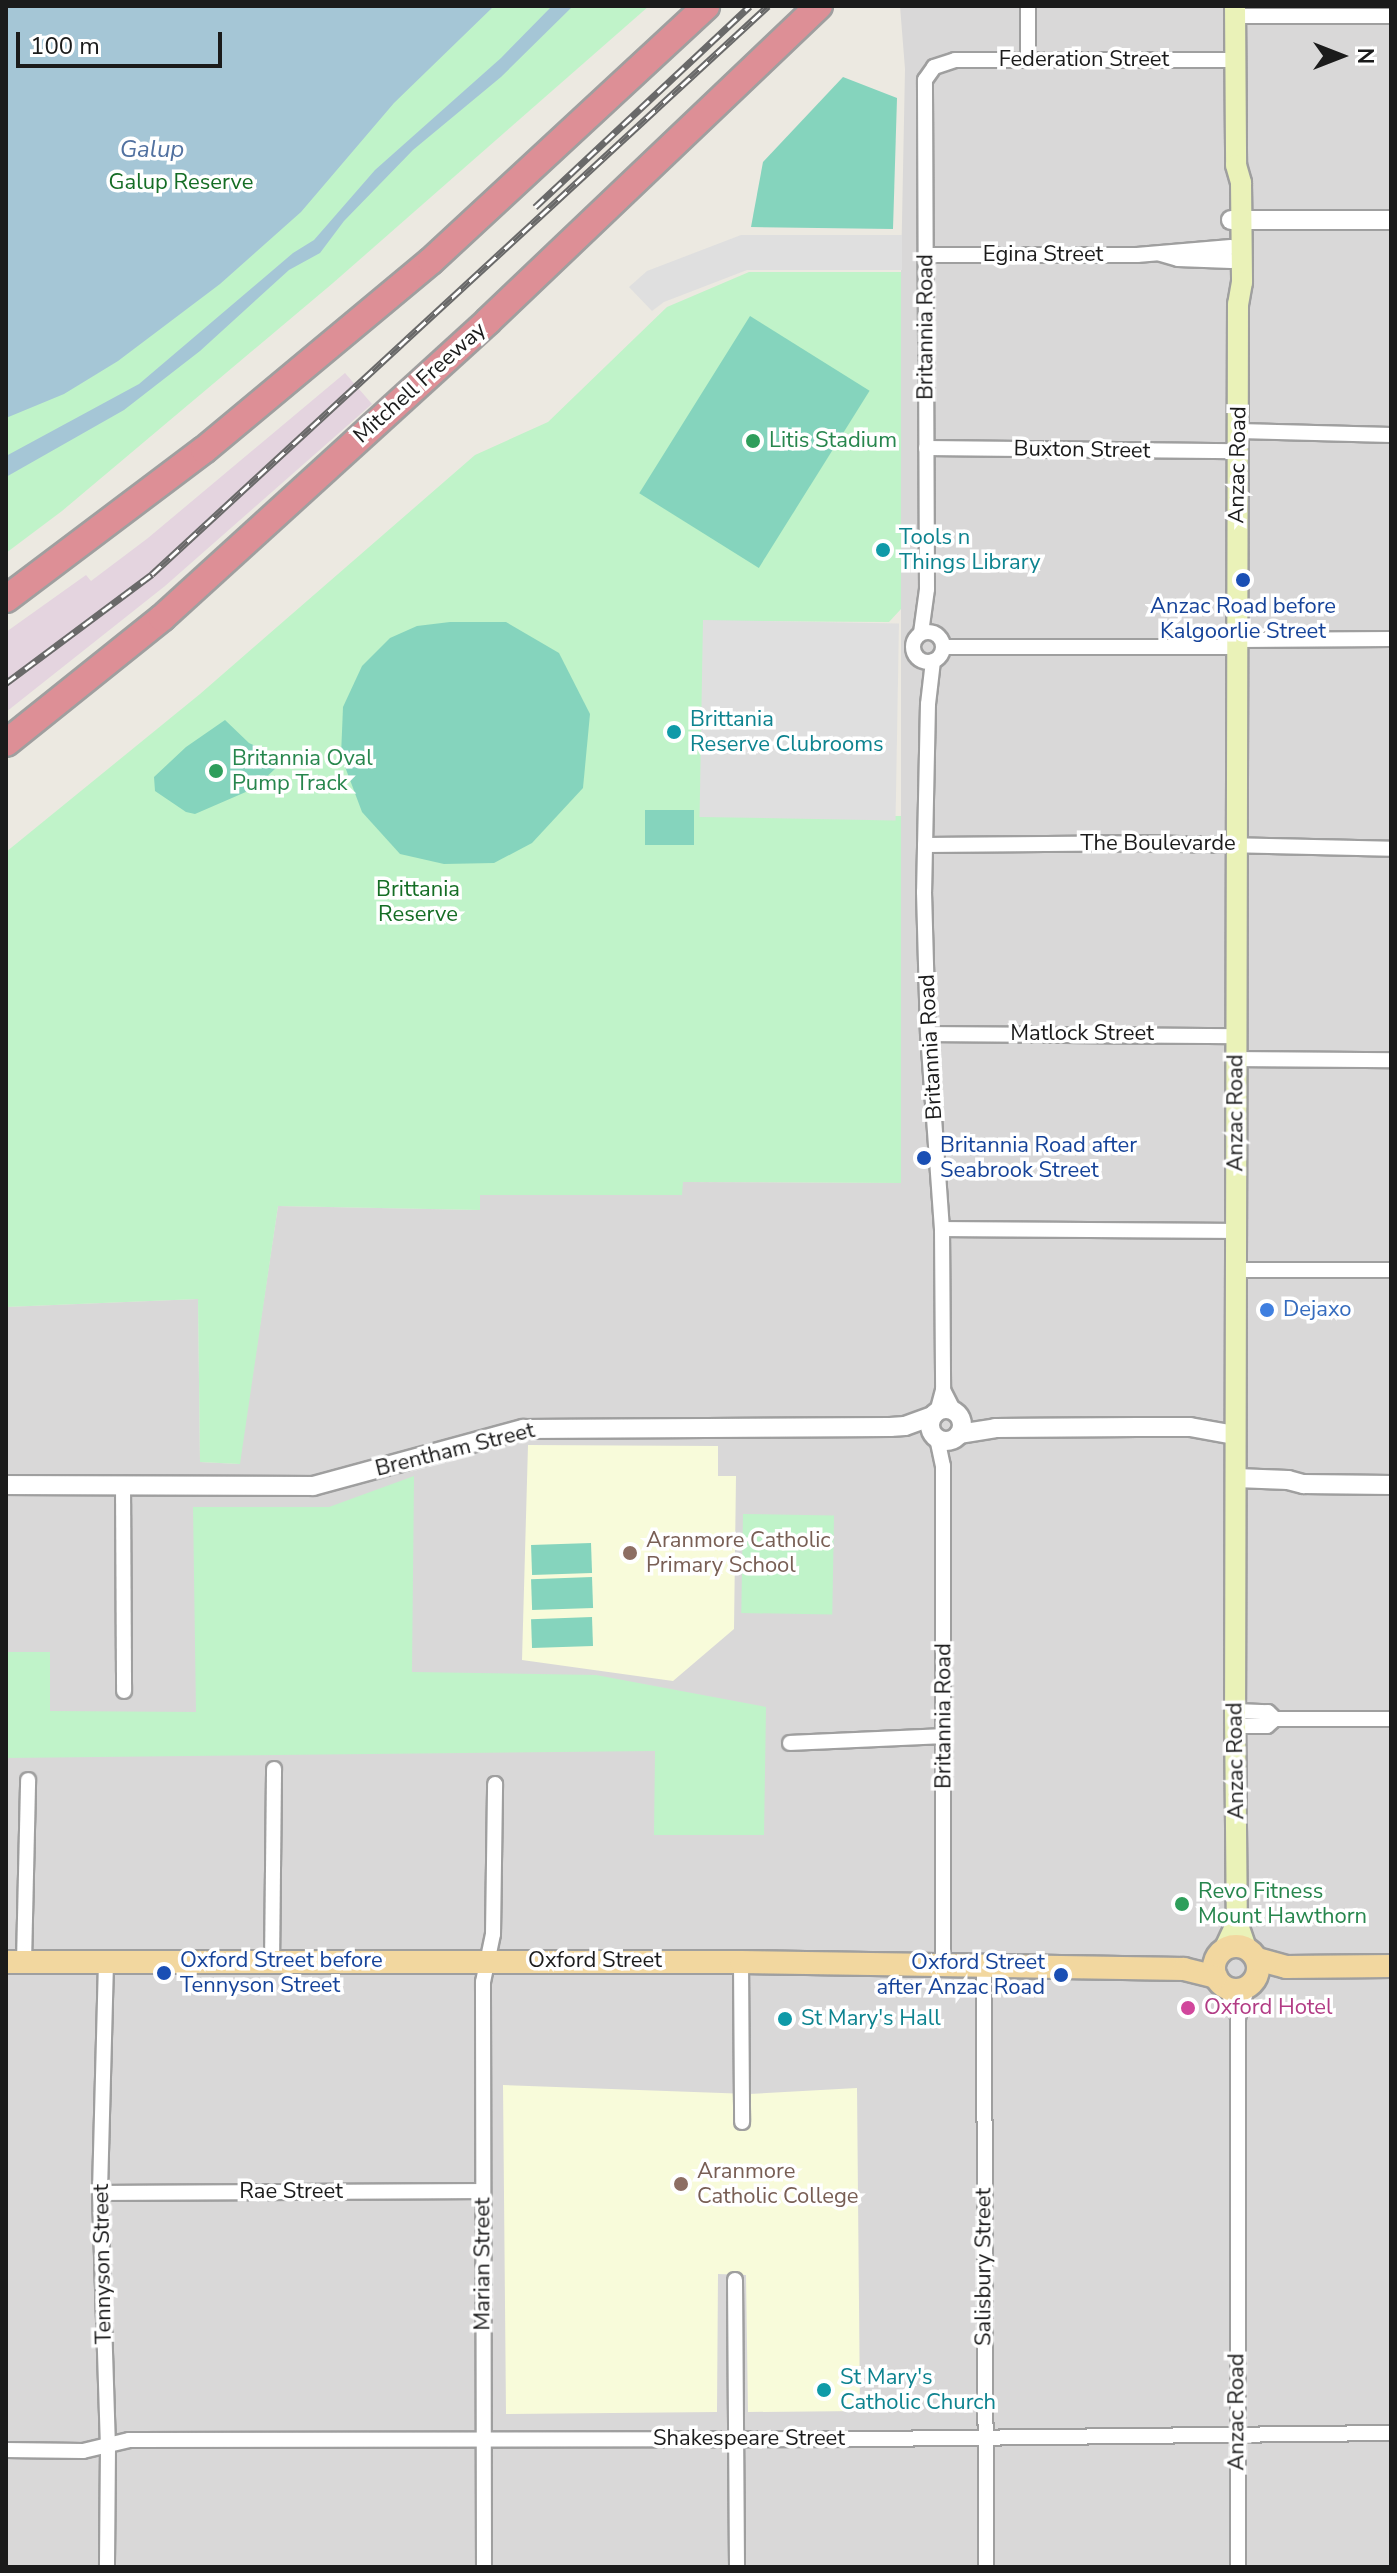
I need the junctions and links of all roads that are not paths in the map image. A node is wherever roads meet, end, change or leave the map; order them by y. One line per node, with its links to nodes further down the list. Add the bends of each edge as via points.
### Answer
1 (706, 6): 17 (highway, via 431,261 204,450)
2 (819, 6): 23 (highway, Mitchell Freeway, via 488,321 162,618)
3 (1028, 6): 6 (street)
4 (1235, 11): 5 (street); 7 (main road, Anzac Road)
5 (1391, 16)
6 (1028, 59): 7 (street, Federation Street); 8 (street, Federation Street, via 955,60)
7 (1235, 60): 9 (main road, Anzac Road, via 1236,165 1241,183)
8 (934, 67): 12 (street, Britannia Road, via 925,80)
9 (1236, 220): 10 (street); 11 (main road, Anzac Road); 13 (main road, Anzac Road, via 1242,282)
10 (1391, 220)
11 (1231, 254): 12 (street, Egina Street, via 1178,259 1160,254); 13 (main road, Anzac Road)
12 (926, 255): 16 (street, Britannia Road)
13 (1238, 304): 15 (main road, Anzac Road)
14 (1391, 435): 15 (street, Buxton Street)
15 (1238, 441): 16 (street, Buxton Street); 20 (main road, Anzac Road)
16 (926, 448): 18 (street, Britannia Road)
17 (6, 599)
18 (928, 633): 21 (street); 22 (street, Britannia Road, via 912,646)
19 (1391, 639): 20 (street)
20 (1237, 644): 21 (street); 25 (main road, Anzac Road)
21 (943, 647): 22 (street)
22 (927, 661): 24 (street, Britannia Road)
23 (6, 743)
24 (925, 845): 25 (street, The Boulevarde); 27 (street, Britannia Road)
25 (1238, 845): 26 (street, The Boulevarde); 28 (main road, Anzac Road)
26 (1391, 849)
27 (928, 1034): 28 (street, Matlock Street); 31 (street, Britannia Road)
28 (1236, 1036): 29 (main road, Anzac Road)
29 (1236, 1059): 30 (street); 32 (main road, Anzac Road)
30 (1391, 1060)
31 (942, 1229): 32 (street); 35 (street, Britannia Road)
32 (1236, 1231): 33 (main road, Anzac Road)
33 (1237, 1270): 34 (street); 36 (main road, Anzac Road)
34 (1391, 1270)
35 (946, 1425): 36 (street, Brentham Street, via 1190,1427 1197,1422); 38 (street, Brentham Street, via 523,1429 313,1486); 44 (street, Britannia Road)
36 (1235, 1427): 39 (main road, Anzac Road)
37 (6, 1485): 38 (street, Brentham Street)
38 (123, 1485): 41 (street)
39 (1236, 1485): 40 (street, via 1288,1480); 42 (main road, Anzac Road)
40 (1391, 1485)
41 (124, 1691)
42 (1235, 1718): 43 (street, via 1268,1712 1275,1719); 57 (main road, Anzac Road)
43 (1391, 1719)
44 (944, 1736): 45 (street); 54 (street, Britannia Road)
45 (790, 1743)
46 (274, 1769): 53 (street)
47 (28, 1780): 50 (street)
48 (495, 1784): 49 (street, Marian Street, via 493,1934)
49 (487, 1961): 52 (main road, Oxford Street); 53 (main road, Oxford Street); 59 (street, Marian Street)
50 (15, 1962): 51 (main road, Oxford Street)
51 (106, 1962): 53 (main road, Oxford Street); 60 (street, Tennyson Street)
52 (741, 1962): 54 (main road, Oxford Street); 58 (street)
53 (272, 1965)
54 (943, 1965): 55 (main road, Oxford Street)
55 (984, 1966): 57 (main road, Oxford Street); 64 (street, Salisbury Street)
56 (1391, 1966): 57 (main road)
57 (1236, 1968): 63 (street, Anzac Road)
58 (742, 2122)
59 (483, 2191): 60 (street, Rae Street); 65 (street, Marian Street)
60 (100, 2193): 67 (street, Tennyson Street)
61 (735, 2280): 66 (street)
62 (1391, 2433): 63 (street, Shakespeare Street)
63 (1236, 2435): 64 (street, Shakespeare Street); 73 (street, Anzac Road)
64 (985, 2436): 66 (street, Shakespeare Street); 72 (street, Salisbury Street)
65 (483, 2439): 66 (street, Shakespeare Street); 67 (street, Shakespeare Street, via 129,2440); 70 (street, Marian Street)
66 (736, 2439): 71 (street)
67 (108, 2448): 68 (street, Shakespeare Street); 69 (street, Tennyson Street)
68 (6, 2450)
69 (107, 2567)
70 (484, 2567)
71 (737, 2567)
72 (986, 2567)
73 (1238, 2567)

